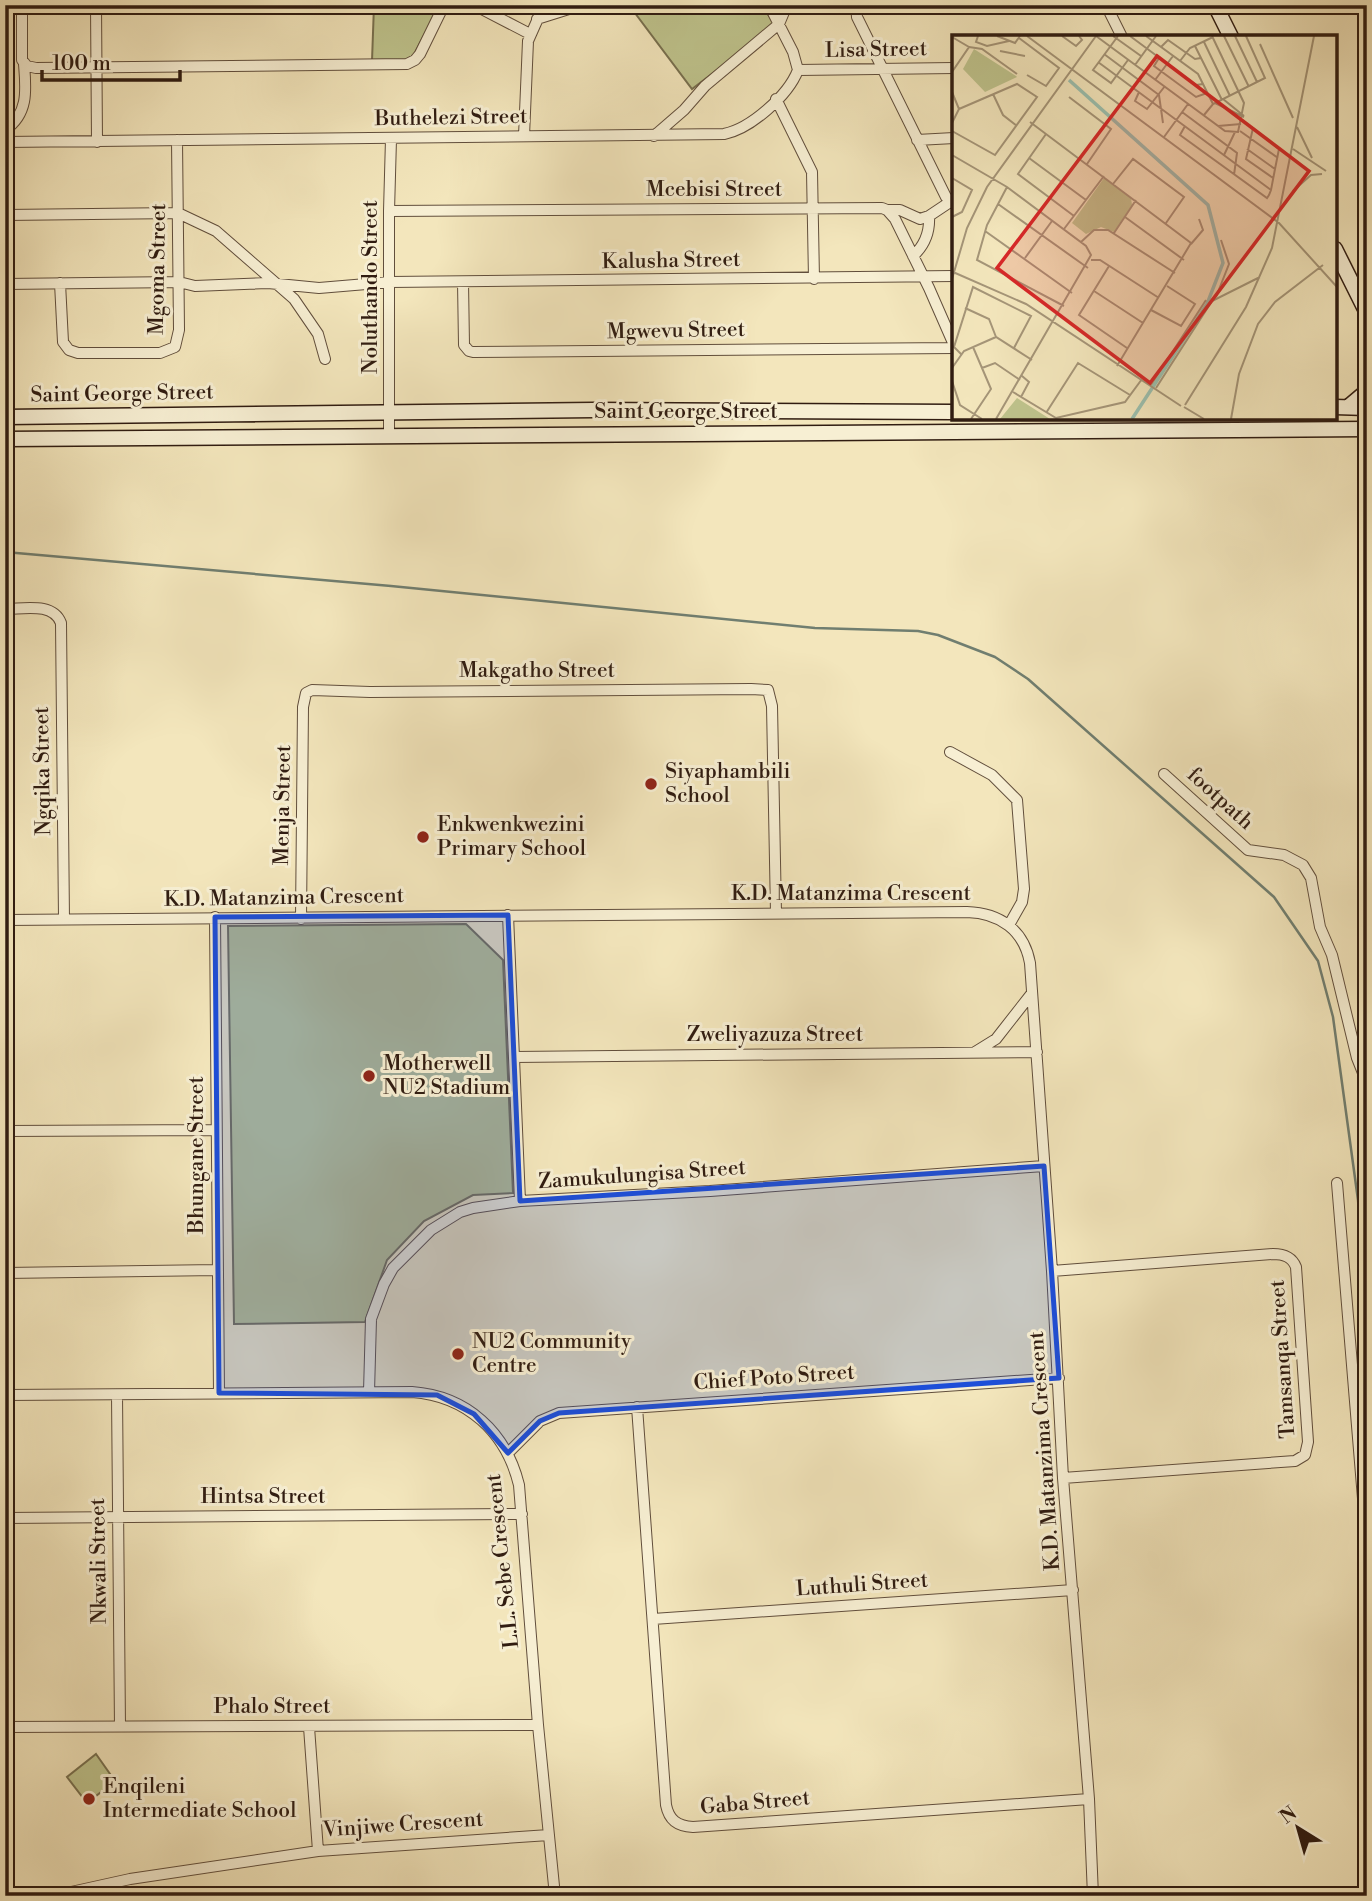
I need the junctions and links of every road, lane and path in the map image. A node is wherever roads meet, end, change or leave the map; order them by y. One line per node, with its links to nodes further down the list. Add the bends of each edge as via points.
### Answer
1 (22, 5): 17 (street)
2 (96, 5): 18 (street)
3 (444, 5): 18 (street, via 420,54 407,64)
4 (474, 5): 14 (street)
5 (544, 5): 12 (street)
6 (592, 5): 12 (street)
7 (769, 5): 13 (street)
8 (787, 5): 13 (street)
9 (856, 5): 20 (street)
10 (1106, 5): 15 (street)
11 (1215, 5): 16 (main road)
12 (537, 19): 14 (street)
13 (779, 24): 21 (street); 25 (street)
14 (530, 34): 24 (street)
15 (1121, 35)
16 (1230, 35)
17 (24, 64): 18 (street, via 36,68); 23 (street, via 23,110)
18 (97, 67): 31 (street)
19 (952, 68): 20 (street, Lisa Street)
20 (884, 69): 21 (street, Lisa Street); 29 (street)
21 (798, 70): 22 (street, Buthelezi Street)
22 (776, 99): 25 (street, Buthelezi Street, via 752,122 733,132); 33 (street, via 811,167)
23 (5, 130)
24 (524, 136): 25 (street, Buthelezi Street); 27 (street, Buthelezi Street)
25 (654, 136)
26 (952, 138): 29 (street)
27 (391, 139): 28 (street, Buthelezi Street); 35 (street, Noluthando Street)
28 (177, 140): 31 (street, Buthelezi Street); 36 (street, Mgoma Street)
29 (917, 140): 32 (street)
30 (5, 142): 31 (street, Buthelezi Street)
31 (97, 142)
32 (952, 203): 38 (street)
33 (814, 208): 34 (street, Mcebisi Street); 35 (street, Mcebisi Street); 43 (street)
34 (887, 210): 38 (street, Mcebisi Street, via 916,218); 40 (street)
35 (389, 211): 45 (street, Noluthando Street)
36 (178, 213): 37 (street); 44 (street, Mgoma Street); 49 (street, via 215,230)
37 (5, 215)
38 (929, 216): 40 (street, via 929,231)
39 (1337, 253): 50 (main road)
40 (913, 256): 42 (street)
41 (952, 276): 42 (street, Kalusha Street)
42 (924, 277): 43 (street, Kalusha Street); 51 (street)
43 (814, 279): 46 (street, Kalusha Street)
44 (179, 282): 47 (street, Kalusha Street); 47 (street, Mgoma Street, via 177,343 160,353 69,350 63,342); 49 (street, Kalusha Street, via 195,286)
45 (390, 282): 46 (street, Kalusha Street); 49 (street, Kalusha Street, via 319,288); 57 (street, Noluthando Street)
46 (463, 282): 52 (street, Mgwevu Street, via 464,345 473,352)
47 (60, 283): 48 (street, Kalusha Street)
48 (5, 284)
49 (276, 284): 53 (street, via 294,299 318,334)
50 (1367, 313)
51 (952, 342)
52 (952, 347)
53 (325, 359)
54 (1367, 391): 55 (main road, via 1361,399)
55 (1342, 407): 56 (main road)
56 (1367, 408)
57 (389, 412): 58 (main road, Saint George Street); 59 (main road, Saint George Street); 61 (street, Noluthando Street)
58 (952, 412)
59 (5, 416)
60 (1367, 429): 61 (main road, Saint George Street)
61 (389, 435): 62 (main road, Saint George Street)
62 (5, 439)
63 (5, 609): 70 (street, Ngqika Street, via 48,609 61,623)
64 (306, 693): 67 (street, Makgatho Street, via 768,690); 71 (street, Menja Street)
65 (950, 752): 73 (street, via 992,775 1017,800 1024,889)
66 (1164, 775): 78 (street, footpath, via 1248,850 1284,855 1303,865 1311,878 1320,927)
67 (776, 913): 68 (street, K.D. Matanzima Crescent); 73 (street, K.D. Matanzima Crescent, via 967,912 996,917)
68 (508, 915): 71 (street, K.D. Matanzima Crescent); 77 (street)
69 (215, 917): 70 (street, K.D. Matanzima Crescent); 71 (street, K.D. Matanzima Crescent); 79 (street, Bhungane Street)
70 (64, 919): 72 (street, K.D. Matanzima Crescent)
71 (301, 919)
72 (5, 920)
73 (1009, 925): 74 (street, K.D. Matanzima Crescent, via 1028,952)
74 (1032, 993): 75 (street, K.D. Matanzima Crescent); 76 (street, via 996,1039)
75 (1037, 1052): 76 (street, Zweliyazuza Street); 81 (street, K.D. Matanzima Crescent)
76 (975, 1053): 77 (street, Zweliyazuza Street)
77 (514, 1056): 83 (street)
78 (1367, 1083)
79 (216, 1130): 80 (street); 84 (street, Bhungane Street)
80 (5, 1131)
81 (1044, 1166): 83 (street, Zamukulungisa Street); 85 (street, K.D. Matanzima Crescent)
82 (1337, 1183): 98 (street)
83 (520, 1201): 88 (street, Zamukulungisa Street, via 460,1212 417,1241 393,1268 371,1319)
84 (217, 1270): 86 (street); 89 (street, Bhungane Street)
85 (1052, 1271): 87 (street, K.D. Matanzima Crescent); 94 (street, Tamsanqa Street, via 1273,1254 1290,1258 1296,1267 1308,1441 1305,1455 1295,1461)
86 (5, 1273)
87 (1059, 1378): 92 (street, Chief Poto Street); 94 (street, K.D. Matanzima Crescent)
88 (369, 1392): 89 (street, L.L. Sebe Crescent); 93 (street, L.L. Sebe Crescent, via 424,1393 449,1399 486,1423)
89 (219, 1393): 91 (street, L.L. Sebe Crescent)
90 (5, 1395): 91 (street, L.L. Sebe Crescent)
91 (117, 1395): 96 (street, Nkwali Street)
92 (637, 1407): 93 (street, Chief Poto Street, via 550,1415); 100 (street, Gaba Street)
93 (508, 1453): 95 (street, L.L. Sebe Crescent, via 519,1485)
94 (1063, 1478): 99 (street, K.D. Matanzima Crescent)
95 (522, 1514): 96 (street, Hintsa Street); 101 (street, L.L. Sebe Crescent)
96 (118, 1516): 97 (street, Hintsa Street); 103 (street, Nkwali Street)
97 (5, 1518)
98 (1367, 1546)
99 (1073, 1590): 100 (street, Luthuli Street); 105 (street, K.D. Matanzima Crescent)
100 (653, 1619): 105 (street, Gaba Street, via 666,1805 679,1825)
101 (538, 1725): 104 (street, Phalo Street); 106 (street, L.L. Sebe Crescent)
102 (5, 1727): 103 (street, Phalo Street)
103 (120, 1727): 104 (street, Phalo Street)
104 (309, 1727): 107 (street)
105 (1089, 1799): 110 (street, K.D. Matanzima Crescent)
106 (549, 1835): 107 (street, Vinjiwe Crescent); 109 (street, L.L. Sebe Crescent)
107 (318, 1851): 108 (street, Vinjiwe Crescent, via 172,1872)
108 (53, 1896)
109 (555, 1896)
110 (1093, 1896)

